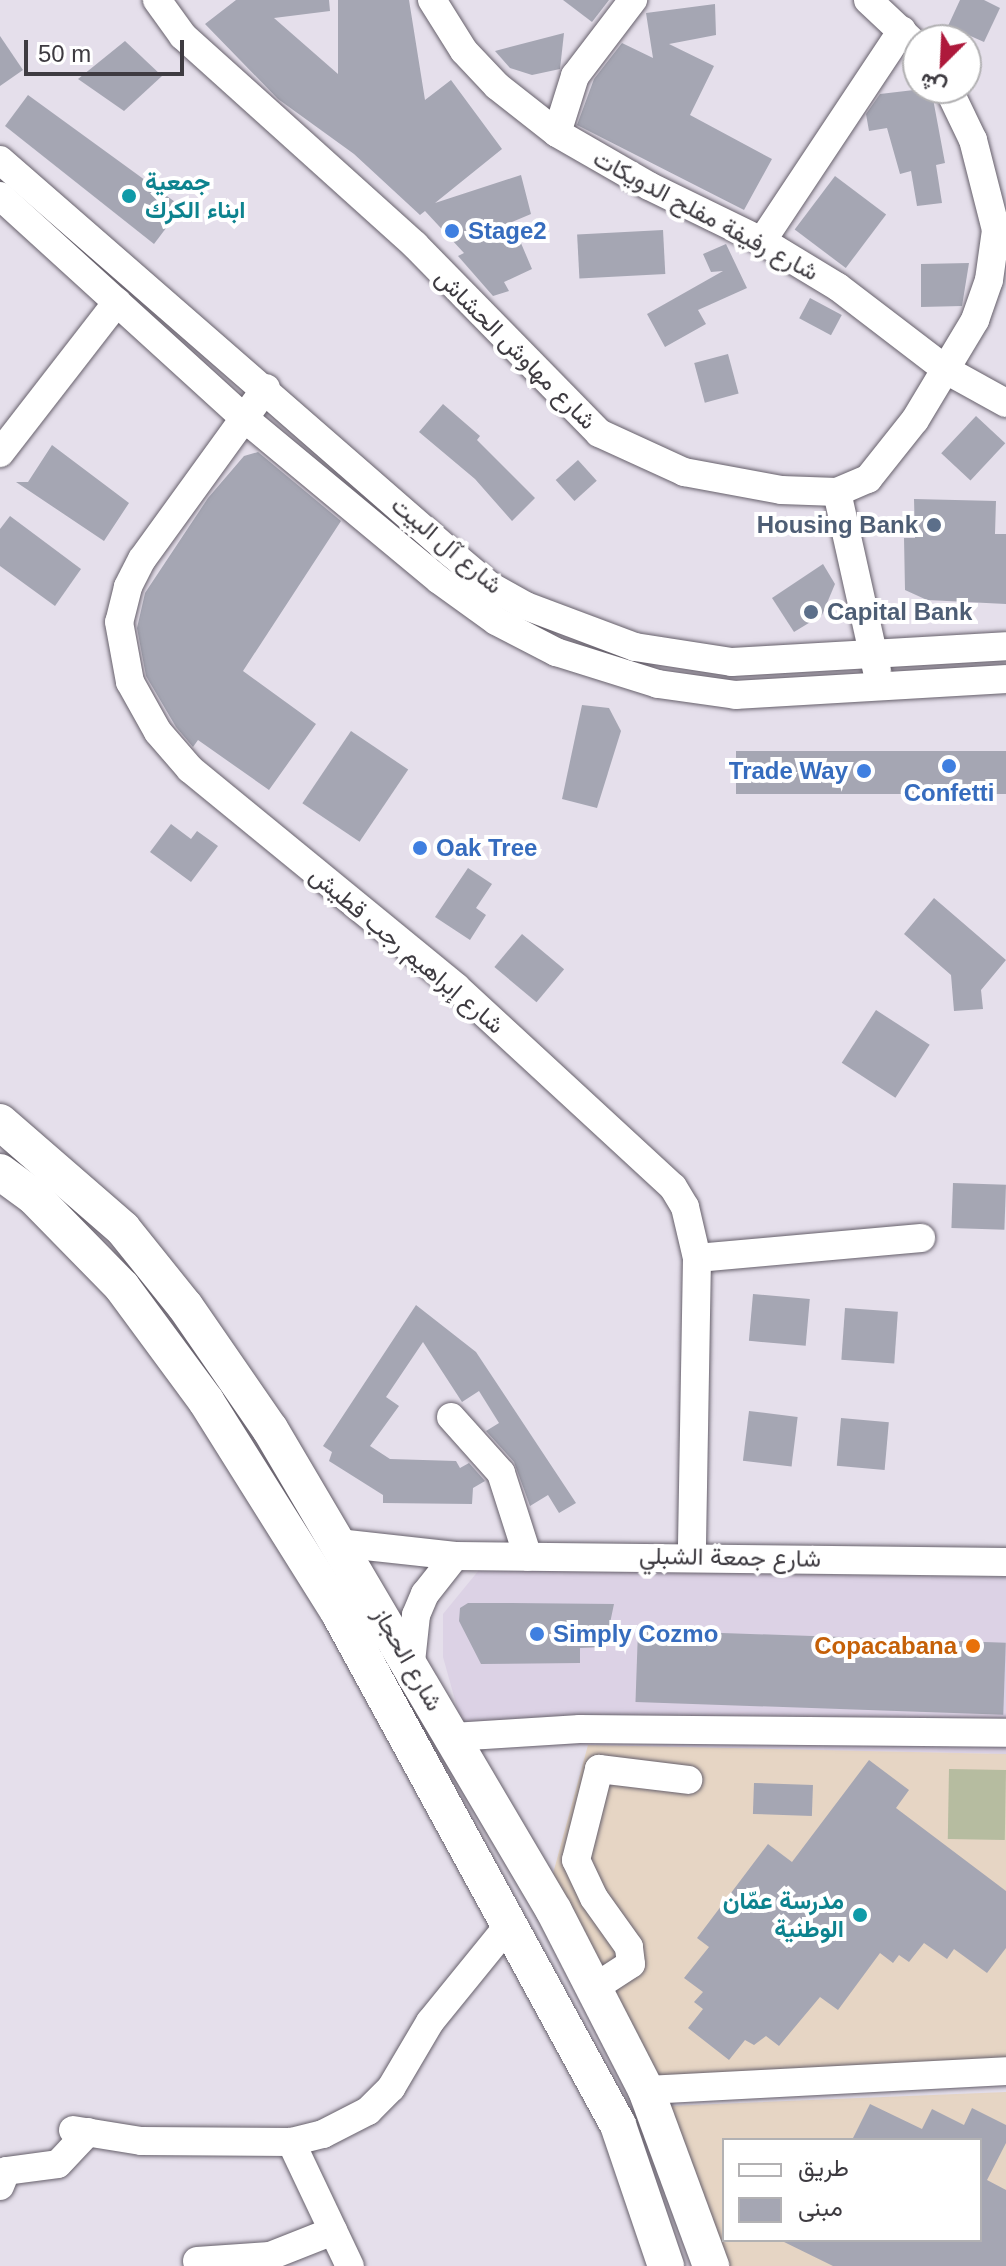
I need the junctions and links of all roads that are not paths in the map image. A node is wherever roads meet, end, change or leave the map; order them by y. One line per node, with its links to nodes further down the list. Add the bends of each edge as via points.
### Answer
1 (157, 0): 20 (street, شارع مهاوش الحشاش, via 183,36 415,245 599,433 684,472 781,490)
2 (432, 0): 8 (street, شارع رفيفة مفلح الدويكات, via 464,51 497,86)
3 (633, 0): 8 (street, via 575,76)
4 (868, 0): 5 (street)
5 (902, 31)
6 (902, 49): 13 (street)
7 (956, 104): 12 (street, شارع مهاوش الحشاش, via 973,140)
8 (557, 133): 13 (street, شارع رفيفة مفلح الدويكات, via 649,186)
9 (0, 160): 16 (street, شارع آل البيت)
10 (0, 196): 14 (street, شارع آل البيت)
11 (1006, 202): 12 (street)
12 (996, 230): 15 (street, شارع مهاوش الحشاش, via 989,280)
13 (762, 241): 15 (street, شارع رفيفة مفلح الدويكات, via 838,287)
14 (117, 302): 18 (street, شارع آل البيت); 19 (street)
15 (948, 371): 17 (street, شارع رفيفة مفلح الدويكات); 20 (street, شارع مهاوش الحشاش, via 868,479)
16 (266, 388): 18 (street, شارع إبراهيم رجب قطيش); 22 (street, شارع آل البيت, via 490,586 526,606 666,655 798,662)
17 (1006, 403)
18 (244, 418): 24 (street, شارع آل البيت, via 439,580 496,621 556,652 623,675 695,691 736,695); 28 (street, شارع إبراهيم رجب قطيش, via 142,559 128,587 119,622 130,682 158,732 190,769 456,987 673,1187 685,1207)
19 (0, 453)
20 (837, 492): 22 (street)
21 (1006, 646): 22 (street, شارع آل البيت)
22 (875, 654): 24 (street)
23 (1006, 679): 24 (street, شارع آل البيت)
24 (878, 688)
25 (0, 1122): 30 (main road, شارع الحجاز, via 88,1194 153,1265 244,1388)
26 (0, 1172): 39 (main road, شارع الحجاز, via 105,1265 206,1401 339,1613)
27 (921, 1238): 28 (street)
28 (697, 1258): 31 (street, شارع إبراهيم رجب قطيش)
29 (451, 1417): 33 (street, via 501,1473)
30 (338, 1543): 32 (street, شارع جمعة الشبلي); 35 (main road, شارع الحجاز)
31 (692, 1555): 33 (street, شارع جمعة الشبلي); 34 (street, شارع جمعة الشبلي)
32 (455, 1556): 33 (street, شارع جمعة الشبلي); 35 (street, via 425,1594 416,1615)
33 (528, 1557)
34 (1006, 1562)
35 (411, 1662): 37 (main road, شارع الحجاز)
36 (1006, 1733): 37 (street, via 580,1729)
37 (453, 1737): 40 (main road, شارع الحجاز)
38 (688, 1780): 40 (street, via 599,1769 576,1860 594,1898 629,1947 631,1964)
39 (508, 1926): 43 (street, via 430,2022 379,2101 323,2134); 48 (main road, شارع الحجاز, via 618,2125)
40 (594, 1988): 42 (main road, شارع الحجاز)
41 (1006, 2071): 42 (street)
42 (646, 2090): 49 (main road, شارع الحجاز)
43 (291, 2142): 44 (street, via 141,2141 80,2131 58,2164 6,2171); 45 (street)
44 (0, 2186)
45 (333, 2231): 46 (street, via 270,2256); 47 (street)
46 (197, 2261)
47 (350, 2266)
48 (666, 2266)
49 (711, 2266)

